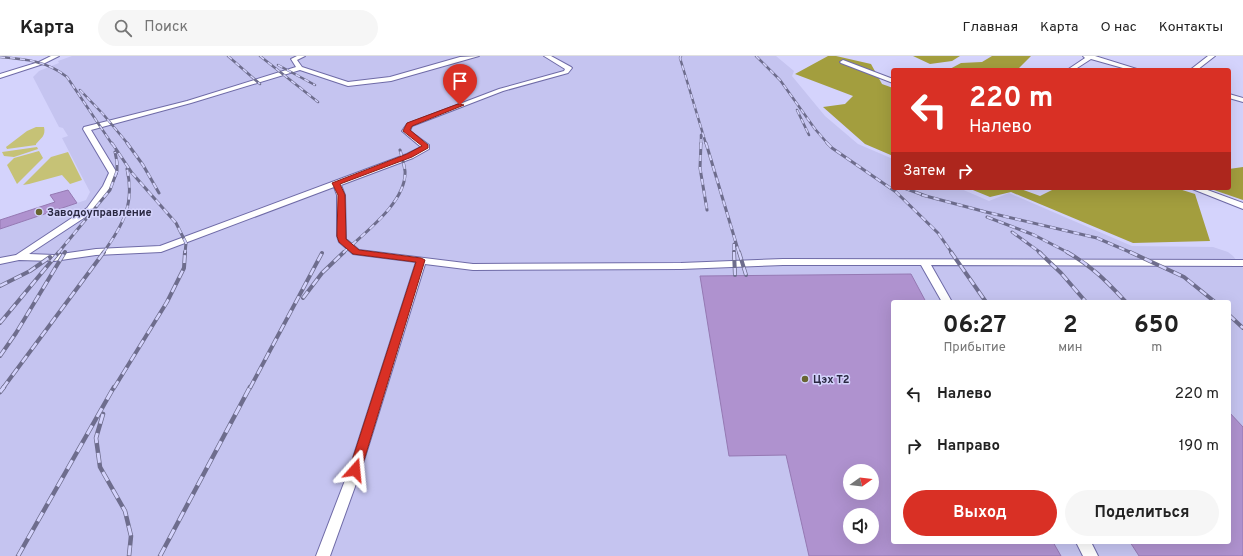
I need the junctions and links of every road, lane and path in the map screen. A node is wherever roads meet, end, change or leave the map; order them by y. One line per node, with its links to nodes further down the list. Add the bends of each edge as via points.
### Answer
1 (56, 56): 12 (street)
2 (302, 56): 8 (street, via 294,59)
3 (476, 56): 8 (street, via 391,79 348,84)
4 (547, 56): 16 (street, via 569,68 566,72 501,90 409,125 406,131 426,147 410,156)
5 (1090, 56): 9 (street); 10 (street)
6 (1212, 56): 11 (street)
7 (843, 62): 13 (street)
8 (300, 68): 19 (street, via 189,102 87,129 113,173 107,186 90,210)
9 (1073, 68)
10 (1130, 68)
11 (1196, 68)
12 (0, 76)
13 (891, 80)
14 (1231, 97): 15 (street)
15 (1243, 100)
16 (336, 183): 19 (street, via 161,249 96,252 54,258); 20 (street, via 342,195 342,240 356,252)
17 (1199, 190): 18 (street)
18 (1243, 206)
19 (19, 257): 21 (street)
20 (421, 260): 22 (street, via 473,267); 26 (street, via 355,470)
21 (0, 261)
22 (924, 262): 23 (street); 24 (street)
23 (1243, 262)
24 (946, 300)
25 (1084, 544): 27 (street)
26 (323, 556)
27 (1091, 556)

